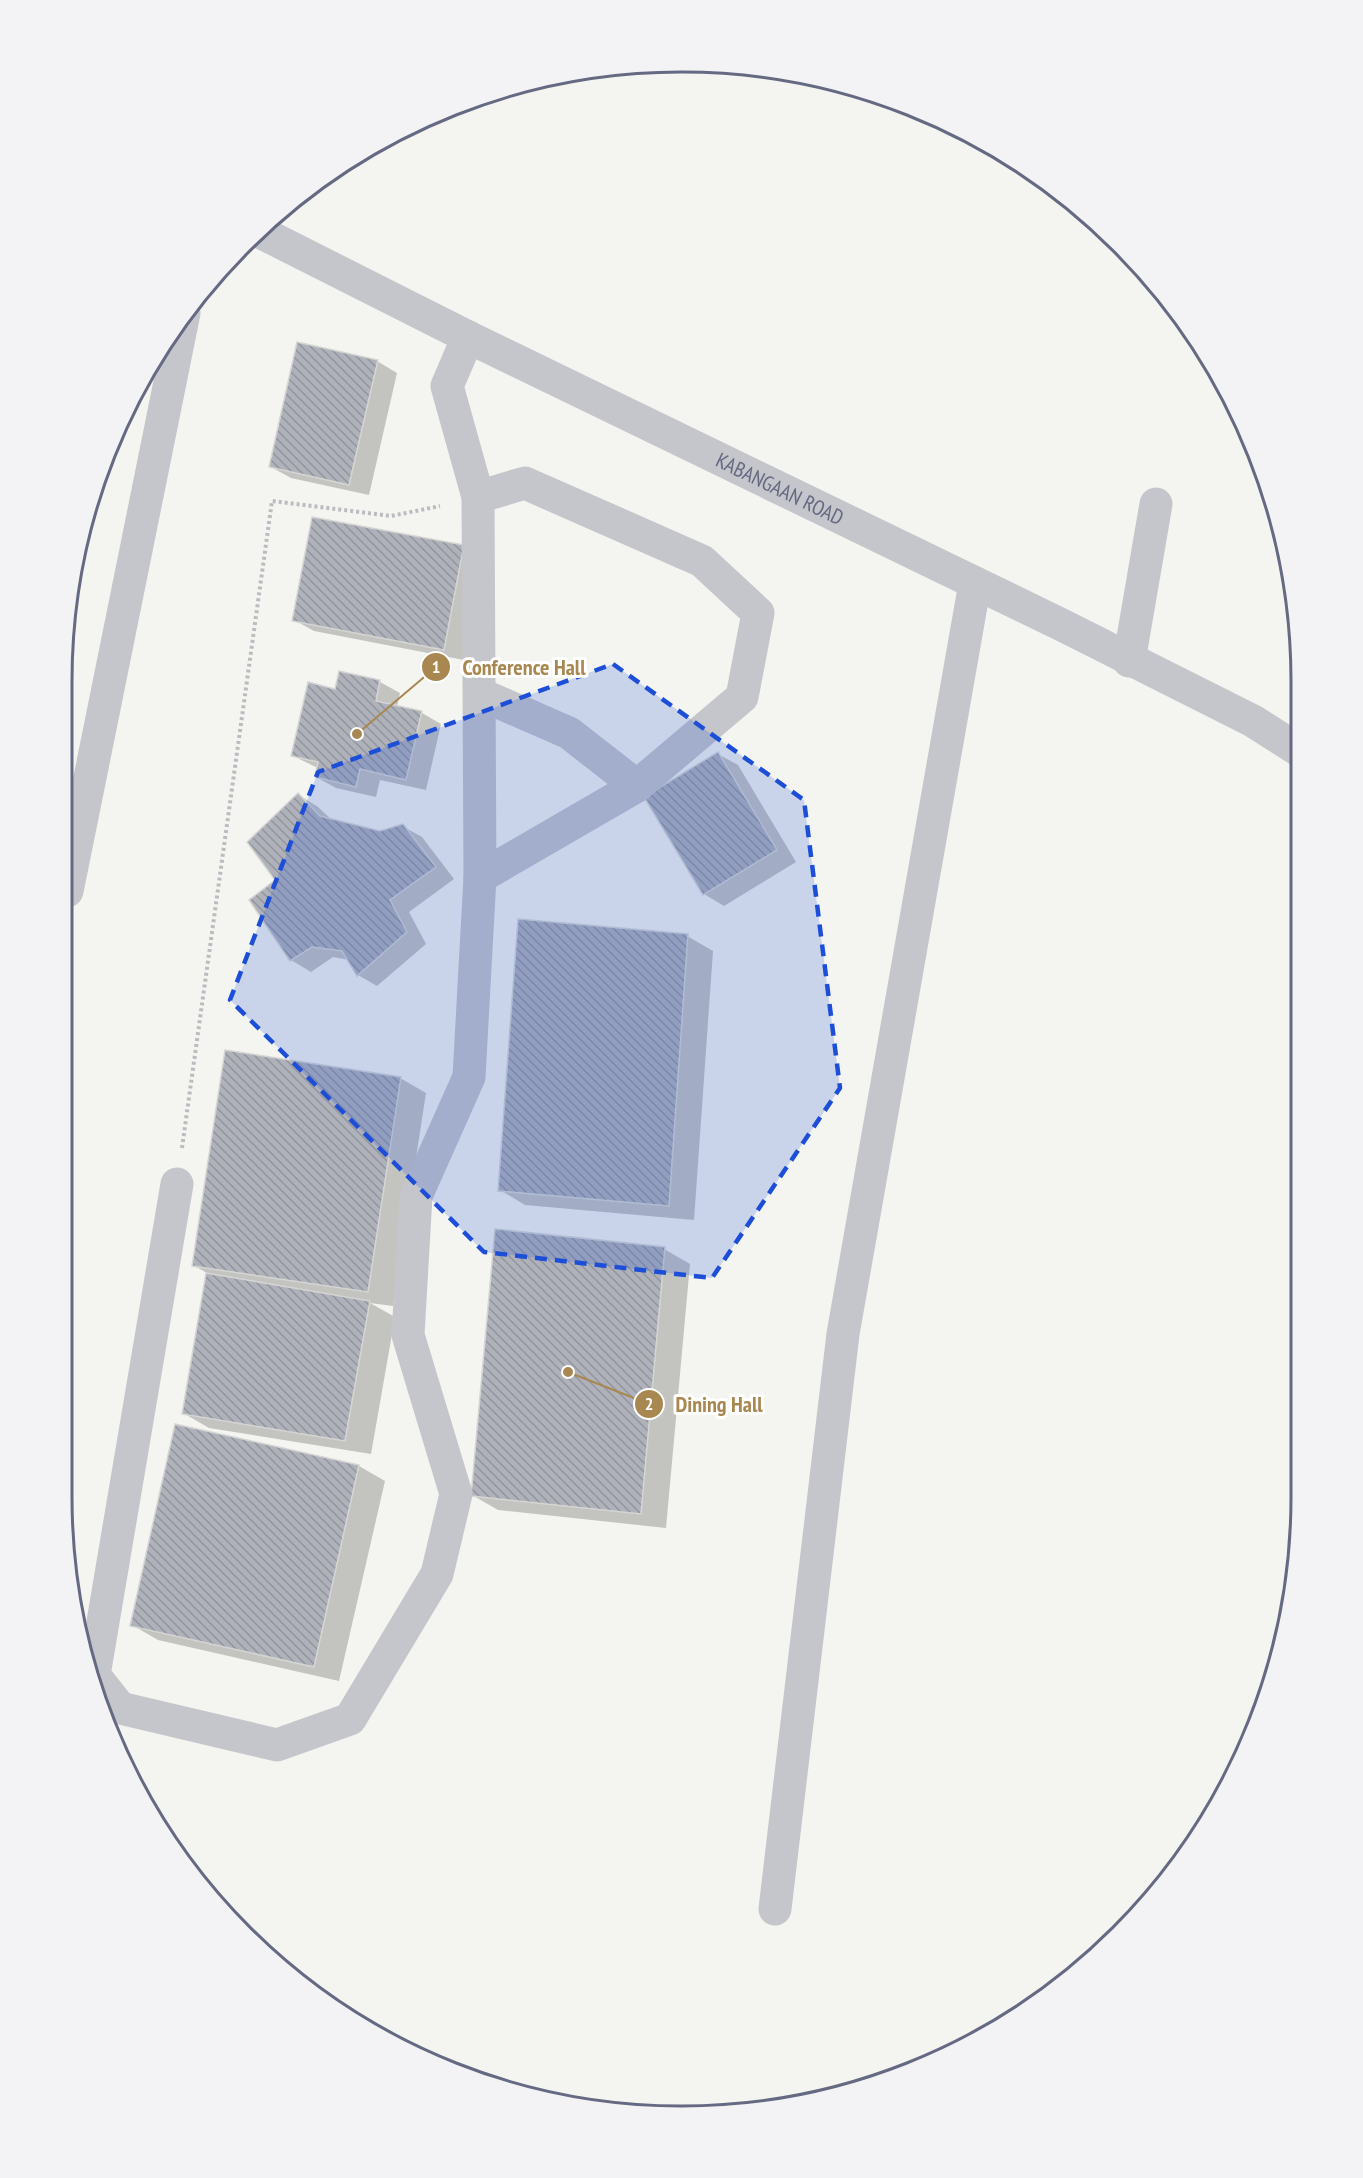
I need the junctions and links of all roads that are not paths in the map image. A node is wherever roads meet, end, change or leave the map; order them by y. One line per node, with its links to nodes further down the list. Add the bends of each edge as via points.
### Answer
1 (267, 236): 3 (street, KABANGAAN ROAD)
2 (179, 337): 11 (street)
3 (468, 337): 4 (street, via 447,386); 6 (street, KABANGAAN ROAD)
4 (478, 497): 8 (street); 10 (street, via 525,483 702,561 758,613 742,697)
5 (1156, 504): 7 (street)
6 (975, 583): 7 (street, KABANGAAN ROAD); 16 (street, via 843,1334)
7 (1129, 661): 9 (street, KABANGAAN ROAD, via 1253,722)
8 (480, 694): 10 (street, via 569,733); 12 (street)
9 (1291, 745)
10 (637, 786): 12 (street)
11 (72, 866)
12 (480, 877): 15 (street, via 469,1077 416,1196 408,1335 456,1494 437,1574 350,1719 277,1745 120,1708)
13 (177, 1184): 14 (street)
14 (96, 1664)
15 (102, 1684)
16 (775, 1909)

